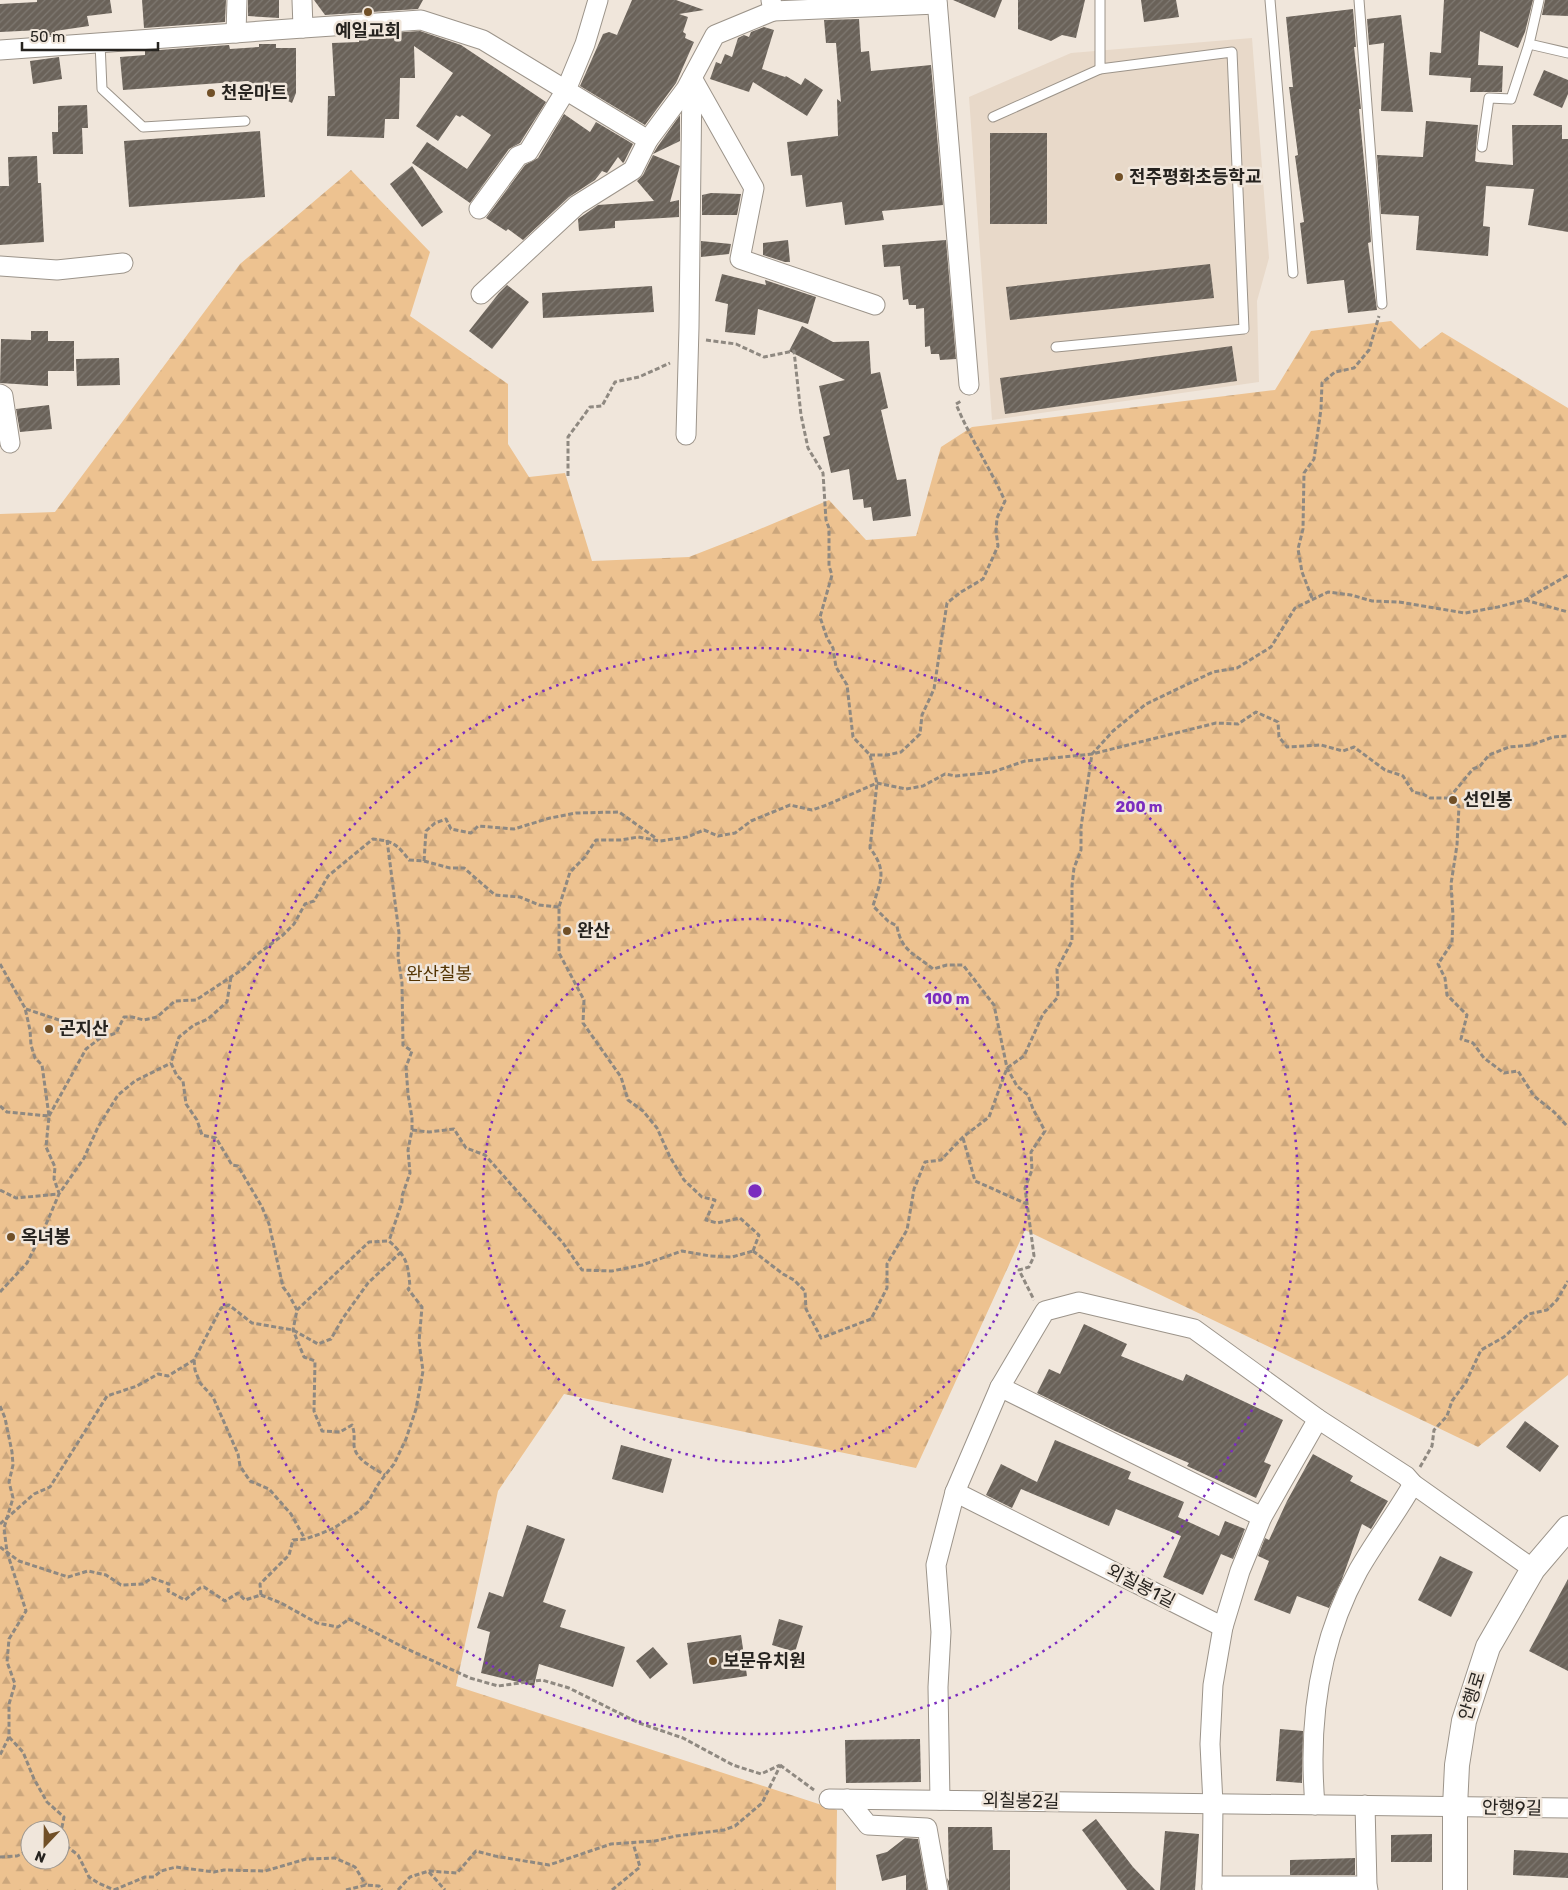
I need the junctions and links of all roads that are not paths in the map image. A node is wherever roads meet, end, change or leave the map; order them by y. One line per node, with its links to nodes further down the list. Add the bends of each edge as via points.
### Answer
1 (237, 0): 11 (street)
2 (302, 0): 10 (street)
3 (598, 0): 18 (street)
4 (1100, 0): 16 (lane)
5 (1270, 0): 26 (lane)
6 (1359, 0): 28 (lane)
7 (1539, 0): 13 (lane)
8 (937, 2): 9 (street); 31 (street)
9 (772, 5): 17 (street, via 715,35)
10 (303, 28): 11 (street); 18 (street, via 421,20 483,40)
11 (236, 33): 12 (street)
12 (100, 43): 14 (street); 20 (lane, via 102,89 143,126)
13 (1529, 44): 15 (lane); 22 (lane, via 1511,99 1489,98)
14 (0, 50)
15 (1568, 54)
16 (1100, 70): 19 (lane); 30 (lane, via 1232,52 1244,329)
17 (692, 78): 21 (street); 29 (street, via 754,188 740,259); 33 (street)
18 (566, 90): 21 (street); 23 (street, via 528,152 518,156)
19 (994, 117)
20 (245, 121)
21 (648, 140): 27 (street, via 633,170 577,205)
22 (1482, 147)
23 (479, 209)
24 (123, 263): 25 (street, via 57,270)
25 (0, 266)
26 (1293, 273)
27 (481, 294)
28 (1382, 304)
29 (875, 305)
30 (1056, 347)
31 (969, 384)
32 (0, 394): 34 (street, via 3,396)
33 (686, 435)
34 (10, 443)
35 (1000, 1387): 36 (street, via 1045,1311 1080,1302 1194,1328); 38 (street); 39 (street)
36 (1318, 1419): 37 (street); 39 (street)
37 (1409, 1480): 41 (street); 45 (street, via 1395,1515 1358,1572 1339,1614 1322,1668 1315,1702 1312,1762)
38 (955, 1492): 42 (street, 외칠봉1길); 43 (street, via 936,1565 941,1632 938,1687)
39 (1262, 1517): 42 (street, via 1240,1570)
40 (1568, 1528): 41 (street, 안행로)
41 (1533, 1569): 47 (street, 안행로, via 1488,1647 1464,1720)
42 (1223, 1627): 44 (street, via 1213,1685 1210,1734)
43 (940, 1800): 44 (street, 외칠봉2길); 51 (street, 외칠봉2길, via 838,1799 868,1825 927,1828)
44 (1213, 1804): 45 (street, 외칠봉2길); 49 (street)
45 (1315, 1805): 46 (street, 외칠봉2길)
46 (1365, 1806): 47 (street, 외칠봉2길); 50 (street)
47 (1455, 1807): 48 (street, 안행9길); 52 (street, 안행로)
48 (1568, 1808)
49 (1212, 1888): 50 (street)
50 (1368, 1888)
51 (938, 1890)
52 (1455, 1890)

